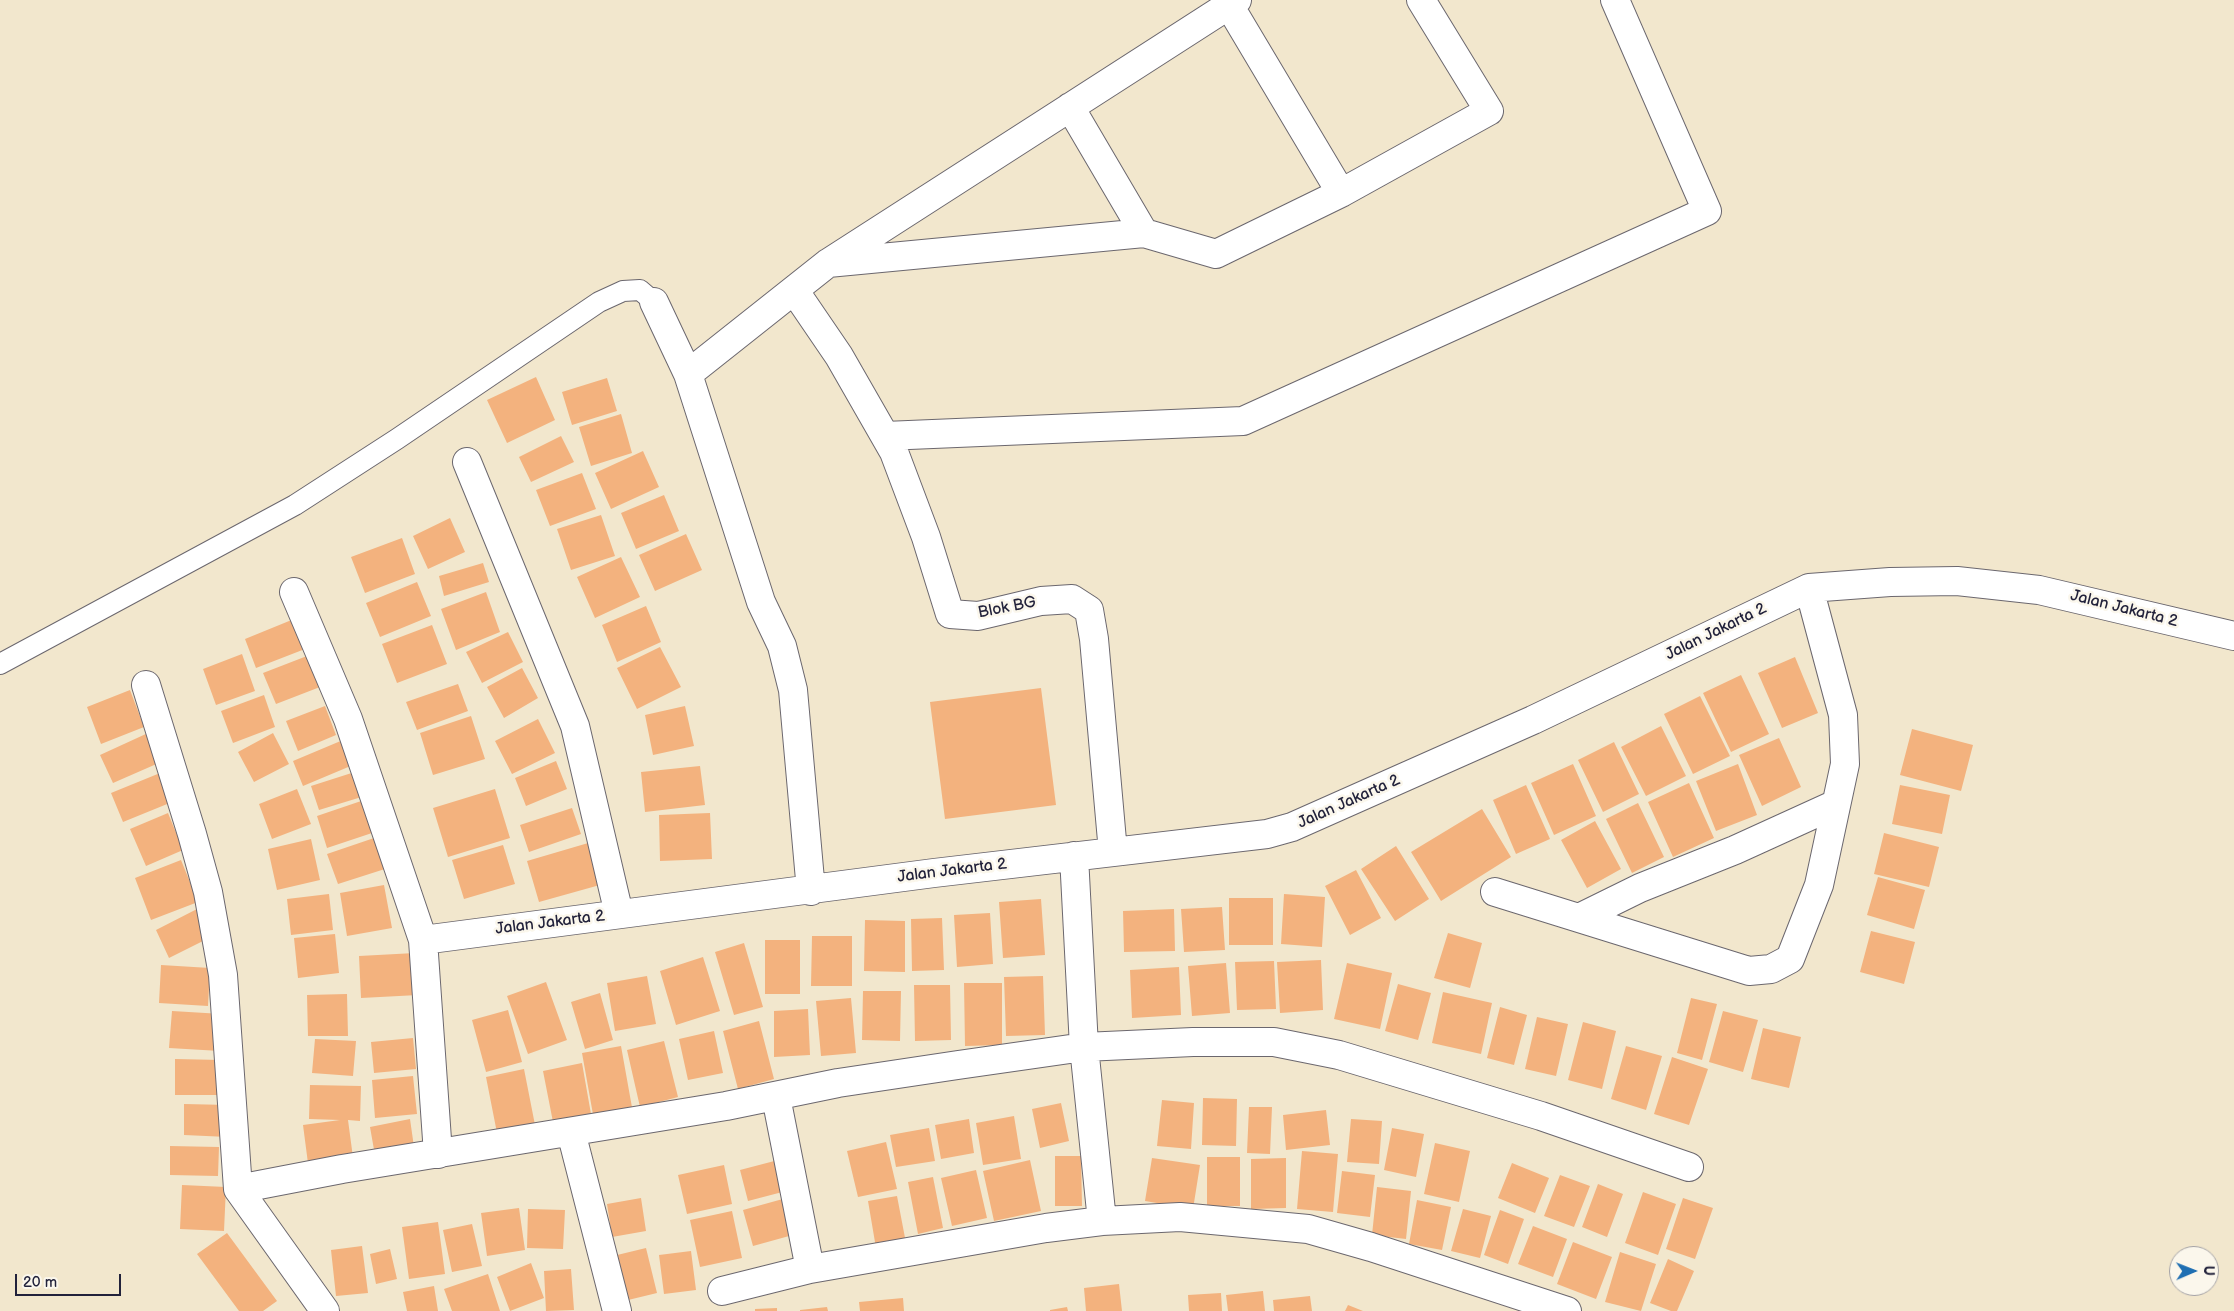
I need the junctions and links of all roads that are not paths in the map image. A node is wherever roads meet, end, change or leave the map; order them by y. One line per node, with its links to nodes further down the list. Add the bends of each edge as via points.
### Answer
1 (1420, 0): 5 (street, via 1489,111)
2 (1615, 0): 11 (street, via 1707,211 1243,421)
3 (1233, 3): 4 (street); 5 (street)
4 (1070, 107): 6 (street); 7 (street)
5 (1341, 193): 6 (street, via 1216,254)
6 (1144, 233): 7 (street)
7 (828, 263): 8 (street)
8 (794, 290): 10 (street); 11 (street, Blok BG, via 839,356)
9 (654, 302): 10 (street); 16 (lane, via 640,290 623,290 599,302 295,505)
10 (688, 374): 21 (street, via 761,602 782,646 793,690)
11 (885, 436): 19 (street, Blok BG, via 926,537 950,614 978,616 1041,601 1072,599 1089,610)
12 (466, 462): 23 (street, via 575,726)
13 (1809, 588): 15 (street, Jalan Jakarta 2, via 1957,581 2012,587 2066,595); 18 (street, via 1843,715 1845,764); 19 (street, Jalan Jakarta 2, via 1533,720 1292,827 1267,834)
14 (294, 592): 25 (street, via 348,718)
15 (2234, 636)
16 (0, 664)
17 (146, 685): 31 (street, via 210,901 223,975)
18 (1836, 804): 24 (street, via 1736,850 1640,888); 24 (street, via 1818,885 1790,959 1771,968 1749,971)
19 (1113, 852): 20 (street, Jalan Jakarta 2)
20 (1074, 856): 21 (street, Jalan Jakarta 2); 26 (street)
21 (811, 890): 23 (street, Jalan Jakarta 2)
22 (1495, 892): 24 (street)
23 (619, 914): 25 (street, Jalan Jakarta 2)
24 (1581, 917)
25 (423, 940): 29 (street)
26 (1084, 1047): 27 (street, via 847,1082); 30 (street, via 1274,1042 1422,1079); 32 (street)
27 (776, 1096): 28 (street); 33 (street)
28 (571, 1132): 29 (street); 36 (street)
29 (438, 1154): 31 (street)
30 (1689, 1167)
31 (238, 1190): 35 (street)
32 (1102, 1221): 33 (street); 37 (street, via 1180,1217 1308,1229)
33 (810, 1269): 34 (street)
34 (722, 1291)
35 (325, 1311)
36 (616, 1311)
37 (1567, 1311)

